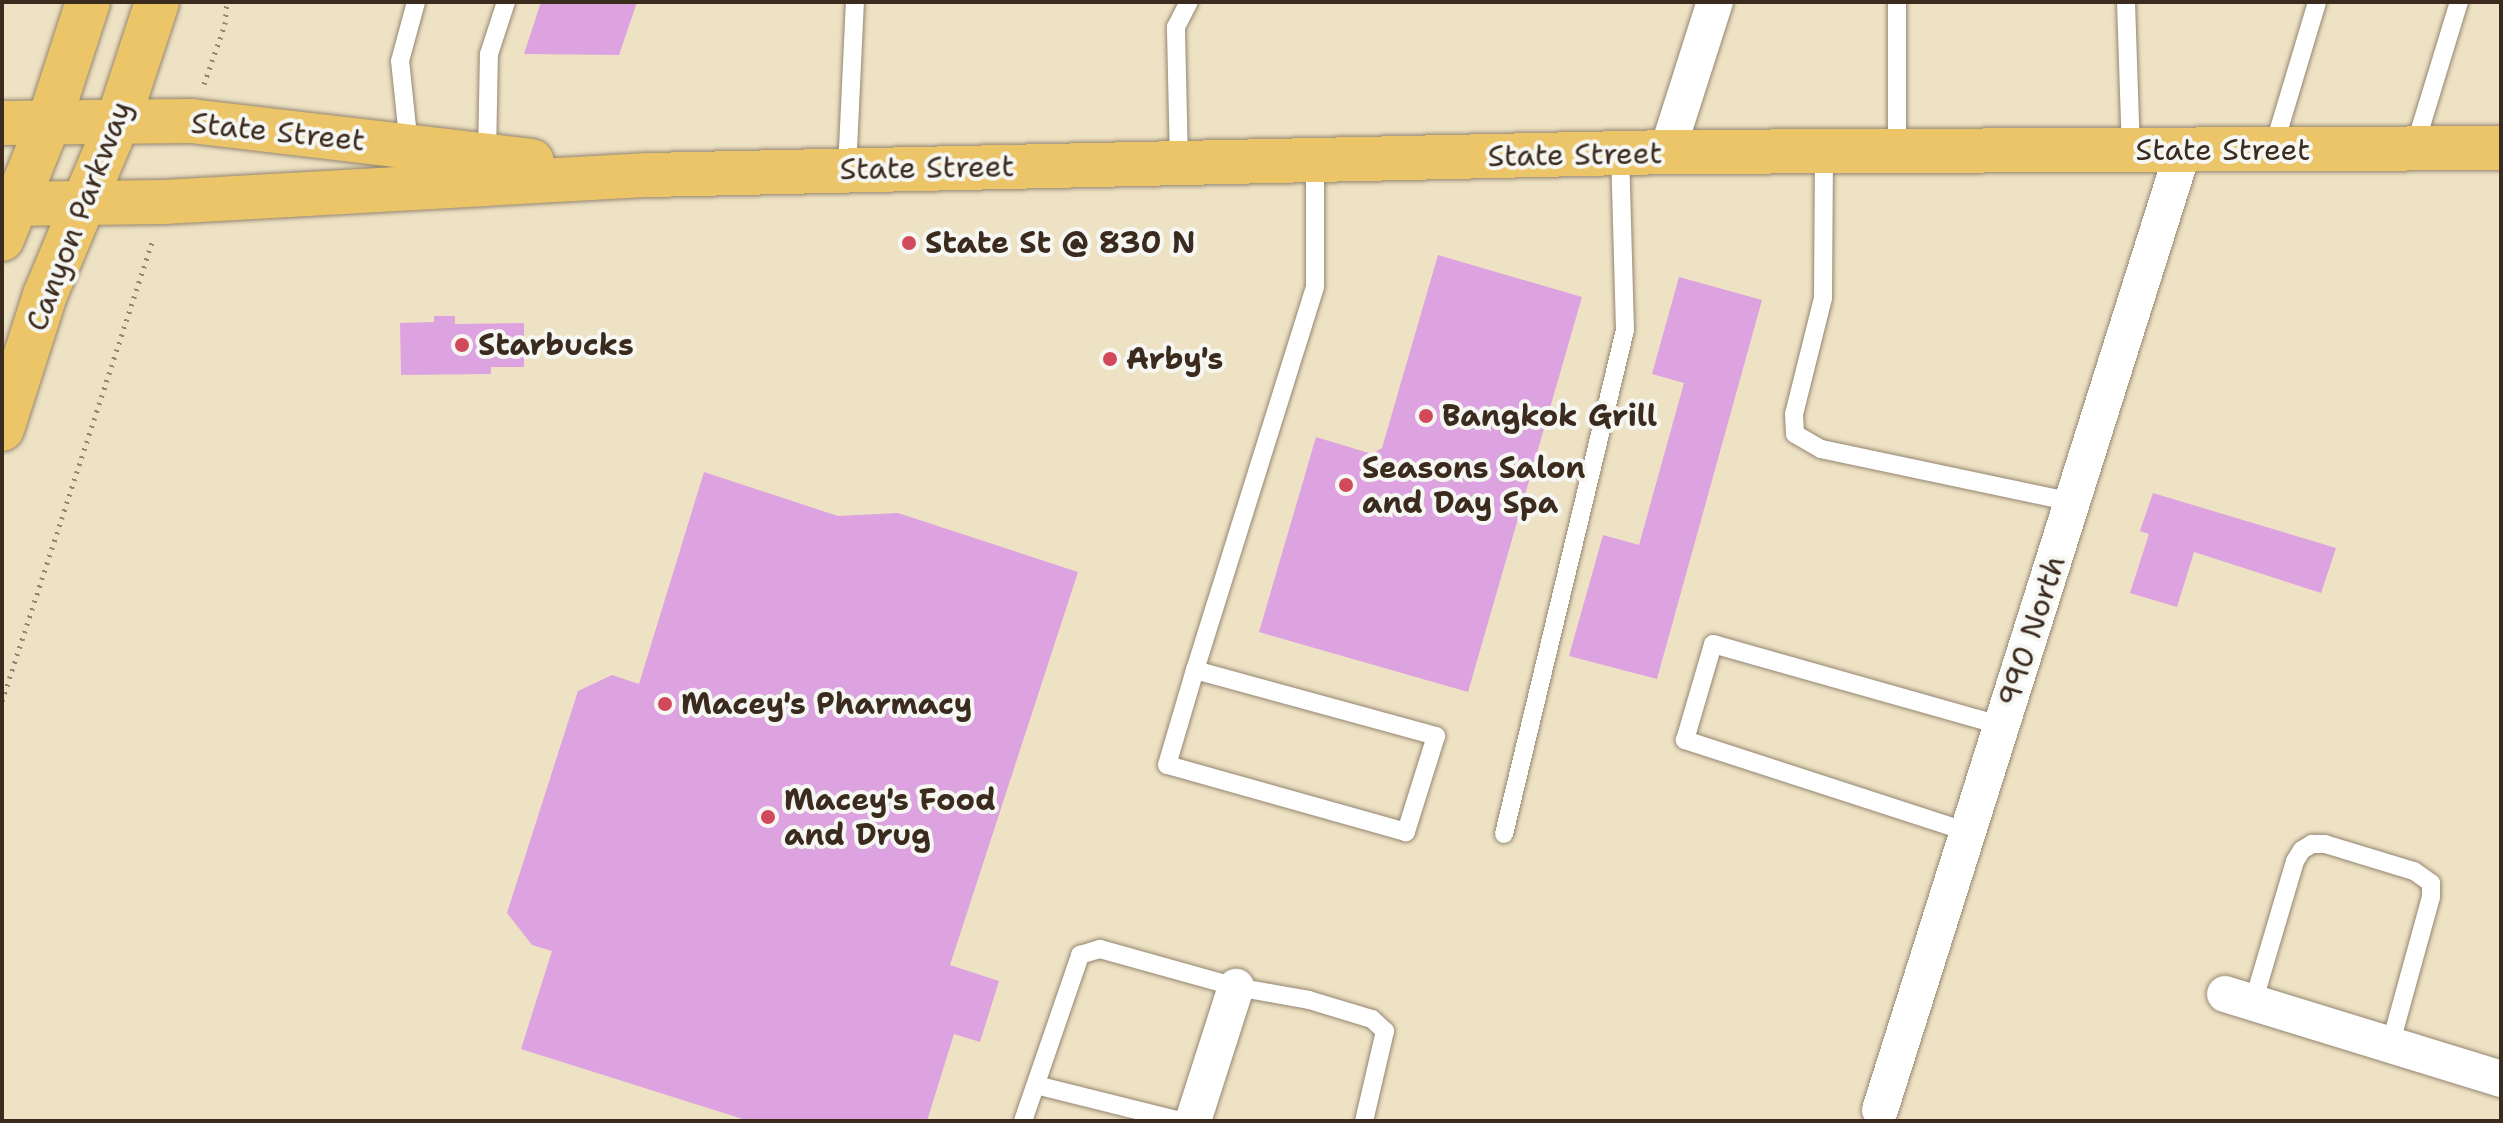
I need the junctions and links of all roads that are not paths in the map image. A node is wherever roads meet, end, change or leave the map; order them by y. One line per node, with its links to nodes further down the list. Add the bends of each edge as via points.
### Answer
1 (88, 2): 12 (main road, Canyon Parkway)
2 (157, 2): 14 (main road, Canyon Parkway)
3 (416, 2): 15 (lane, via 400,61)
4 (506, 2): 25 (lane, via 489,54)
5 (855, 2): 28 (lane)
6 (1189, 2): 27 (lane, via 1176,27)
7 (1715, 2): 21 (street)
8 (1897, 2): 23 (lane)
9 (2126, 2): 19 (lane)
10 (2317, 2): 18 (lane)
11 (2459, 2): 17 (lane)
12 (49, 122): 13 (main road, State Street); 14 (main road, State Street); 31 (main road, Canyon Parkway)
13 (2, 123)
14 (117, 124): 15 (main road, State Street, via 191,121); 30 (main road, Canyon Parkway)
15 (409, 146): 25 (main road, State Street)
16 (2501, 148): 17 (main road, State Street)
17 (2414, 149): 18 (main road, State Street)
18 (2272, 150): 20 (main road, State Street)
19 (2131, 151): 20 (main road, State Street); 23 (main road, State Street)
20 (2183, 151): 33 (street, 990 North)
21 (1667, 152): 22 (main road, State Street); 24 (main road, State Street)
22 (1824, 152): 23 (main road, State Street); 33 (lane, via 1823,298 1794,414 1795,434 1821,449)
23 (1897, 152)
24 (1620, 154): 26 (main road, State Street); 37 (lane, via 1625,330)
25 (487, 155): 29 (main road, State Street)
26 (1315, 160): 27 (main road, State Street); 34 (lane, via 1315,287)
27 (1179, 163): 28 (main road, State Street)
28 (847, 170): 29 (main road, State Street)
29 (649, 175): 30 (main road, State Street)
30 (83, 202): 31 (main road, State Street); 32 (main road, Canyon Parkway, via 45,295)
31 (7, 215)
32 (2, 429)
33 (2072, 502): 35 (street, 990 North)
34 (1195, 670): 34 (lane, via 1167,765 1406,832 1436,736)
35 (2002, 726): 36 (street, 990 North); 36 (lane, via 1713,644 1685,740)
36 (1968, 832): 43 (street, 990 North)
37 (1504, 834)
38 (1236, 987): 42 (lane, via 1100,949 1080,955); 46 (street); 47 (lane, via 1309,1000 1372,1019 1385,1031)
39 (2239, 999): 40 (street); 40 (lane, via 2302,850 2325,844 2414,871 2431,883 2431,897)
40 (2390, 1046): 41 (street)
41 (2501, 1079)
42 (1036, 1085): 44 (lane); 45 (lane)
43 (1880, 1110)
44 (1023, 1121)
45 (1180, 1121)
46 (1193, 1121)
47 (1364, 1121)

